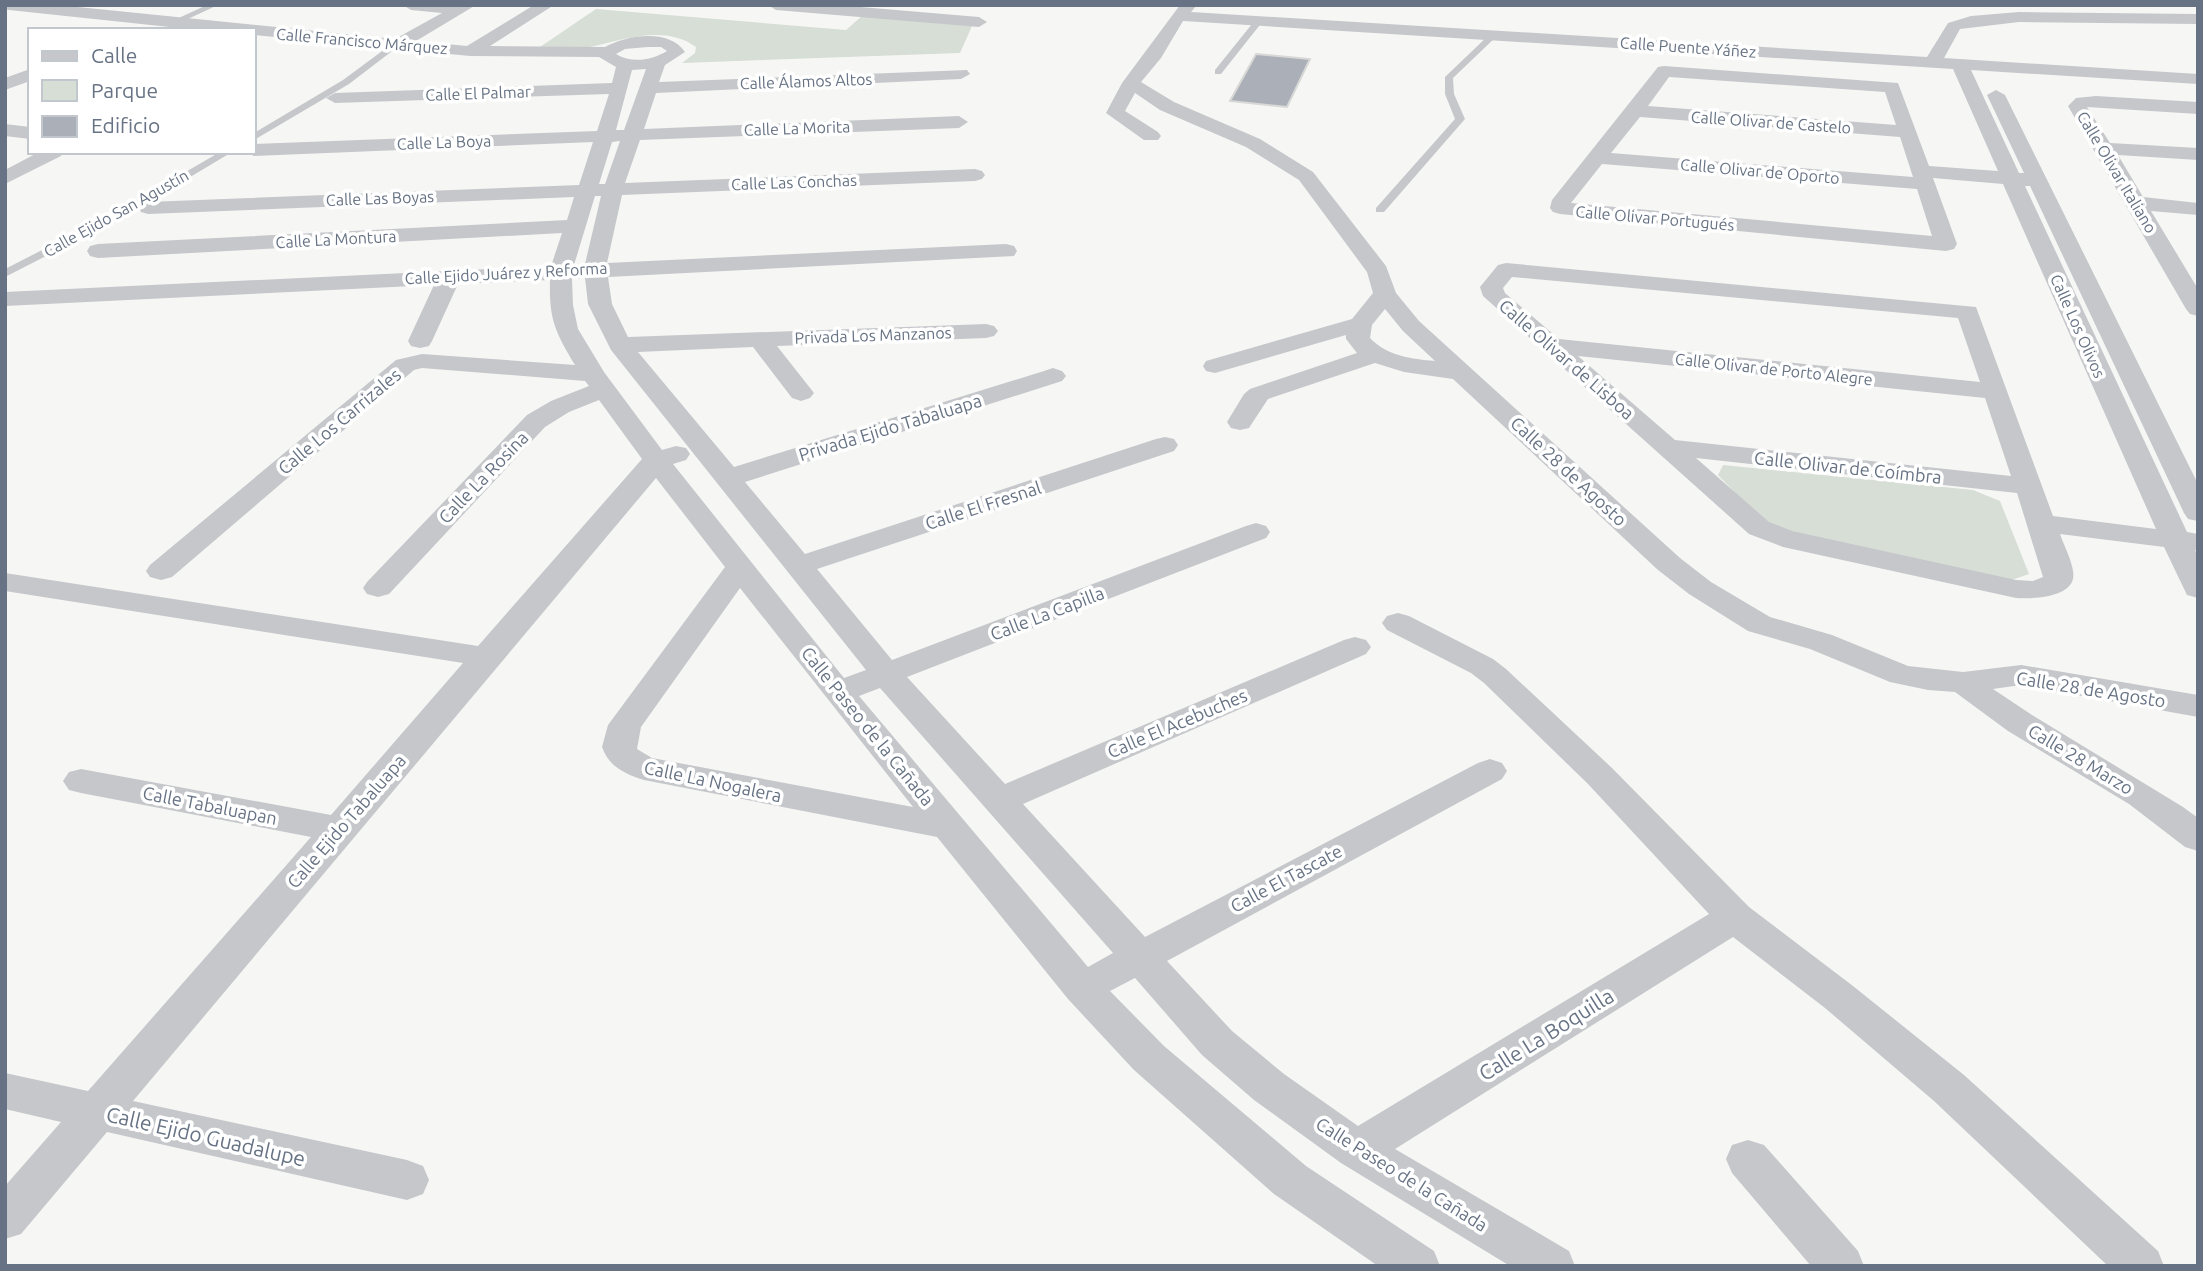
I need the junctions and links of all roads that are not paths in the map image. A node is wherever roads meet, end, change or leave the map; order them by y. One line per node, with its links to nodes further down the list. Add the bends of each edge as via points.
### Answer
1 (9, 5): 9 (street)
2 (178, 5): 9 (street)
3 (214, 5): 12 (lane)
4 (411, 5): 7 (street)
5 (546, 5): 19 (street, Calle Francisco Márquez)
6 (776, 5): 13 (street)
7 (464, 8): 18 (street)
8 (1183, 10): 11 (street, Calle Puente Yáñez); 27 (street)
9 (146, 19): 12 (street); 14 (street)
10 (2198, 19): 20 (street, via 2019,17 1971,21 1954,26)
11 (1259, 21): 17 (street, Calle Puente Yáñez); 22 (lane)
12 (174, 22): 15 (street)
13 (978, 22)
14 (128, 28)
15 (230, 28)
16 (256, 30): 18 (street, Calle Francisco Márquez)
17 (1494, 35): 20 (street, Calle Puente Yáñez); 53 (lane, via 1449,77 1450,100 1460,119)
18 (396, 45): 19 (street, Calle Francisco Márquez); 37 (lane, via 346,82)
19 (470, 51): 23 (street, Calle Francisco Márquez)
20 (1933, 62): 21 (street, Calle Puente Yáñez)
21 (1971, 65): 26 (street, Calle Puente Yáñez); 47 (street, Calle Los Olivos)
22 (1217, 72)
23 (626, 73): 23 (street, Calle Paseo de la Cañada, via 673,55 675,48 664,43 621,45); 24 (street, Calle Álamos Altos); 29 (street, Calle El Palmar); 36 (street, Calle Paseo de la Cañada)
24 (961, 74)
25 (28, 75): 28 (street)
26 (2198, 79)
27 (1131, 83): 38 (street, via 1115,113); 63 (street, Calle 28 de Agosto, via 1167,106 1254,143 1306,176 1378,271)
28 (5, 85)
29 (335, 99)
30 (2198, 108): 39 (street, Calle Olivar Italiano, via 2078,103)
31 (1635, 111): 34 (street, Calle Olivar de Castelo); 34 (street, Calle Olivar Portugués, via 1664,71 1892,87); 44 (street, Calle Olivar Portugués)
32 (959, 122): 36 (street, Calle La Morita)
33 (5, 130): 35 (street)
34 (1907, 132): 45 (street, Calle Olivar Portugués)
35 (28, 133)
36 (619, 135): 40 (street, Calle La Boya); 49 (street, Calle Paseo de la Cañada)
37 (256, 136)
38 (1151, 136)
39 (2104, 148): 43 (street); 50 (street, Calle Olivar Italiano)
40 (256, 149)
41 (50, 154): 48 (street)
42 (224, 154): 61 (lane, Calle Ejido San Agustín, via 115,218)
43 (2198, 154)
44 (1596, 158): 45 (street, Calle Olivar de Oporto); 45 (street, Calle Olivar Portugués, via 1560,208 1946,244)
45 (1921, 173): 47 (street)
46 (975, 175): 49 (street, Calle Las Conchas)
47 (2023, 175): 84 (street, Calle Los Olivos); 85 (street, Calle Los Olivos)
48 (5, 178)
49 (599, 189): 51 (street, Calle Las Boyas); 54 (street, Calle Paseo de la Cañada); 59 (street, Calle Paseo de la Cañada)
50 (2136, 203): 52 (street); 57 (street, Calle Olivar Italiano)
51 (148, 208)
52 (2198, 209)
53 (1380, 210)
54 (574, 226): 55 (street, Calle La Montura); 60 (street, Calle Paseo de la Cañada)
55 (97, 251)
56 (1006, 251): 59 (street, Calle Ejido Juárez y Reforma)
57 (2174, 264): 58 (street); 65 (street, Calle Olivar Italiano)
58 (2198, 267)
59 (595, 268): 60 (street, Calle Ejido Juárez y Reforma); 70 (street, Calle Paseo de la Cañada, via 600,304)
60 (561, 271): 62 (street, Calle Ejido Juárez y Reforma); 76 (street, Calle Paseo de la Cañada, via 566,329)
61 (5, 274)
62 (450, 276): 64 (street, Calle Ejido Juárez y Reforma); 69 (street)
63 (1385, 294): 66 (street); 74 (street, Calle 28 de Agosto, via 1428,344)
64 (5, 299)
65 (2198, 309)
66 (1360, 324): 72 (street, via 1358,339); 73 (street)
67 (986, 331): 68 (street, Privada Los Manzanos)
68 (759, 339): 70 (street, Privada Los Manzanos); 78 (street, Privada Los Manzanos)
69 (420, 341)
70 (620, 345): 81 (street, Calle Paseo de la Cañada)
71 (1552, 346): 77 (street, Calle Olivar de Porto Alegre); 77 (street, Calle Olivar de Lisboa, via 1491,292 1506,270 1968,312); 82 (street, Calle Olivar de Lisboa)
72 (1376, 355): 74 (street); 79 (street, via 1259,394)
73 (1215, 366)
74 (1461, 372): 102 (street, Calle 28 de Agosto, via 1669,564 1741,614 1901,675)
75 (1052, 376): 86 (street, Privada Ejido Tabaluapa)
76 (598, 382): 83 (street, Calle Paseo de la Cañada); 94 (street, Calle Los Carrizales, via 422,361 405,365); 96 (street, Calle La Rosina, via 536,421)
77 (1996, 391): 87 (street, Calle Olivar de Lisboa)
78 (802, 393)
79 (1240, 422)
80 (1165, 445): 92 (street, Calle El Fresnal)
81 (702, 446): 83 (street); 86 (street, Calle Paseo de la Cañada)
82 (1667, 447): 87 (street, Calle Olivar de Coímbra); 90 (street, Calle Olivar de Lisboa, via 1759,528 1783,538 2026,590 2057,582 2059,573)
83 (656, 460): 93 (street, Calle Paseo de la Cañada); 100 (street, Calle Ejido Tabaluapa)
84 (2143, 468): 85 (street); 91 (street, Calle Los Olivos)
85 (2188, 473): 88 (street, Calle Los Olivos)
86 (728, 478): 92 (street, Calle Paseo de la Cañada)
87 (2029, 486): 90 (street, Calle Olivar de Lisboa)
88 (2198, 513)
89 (1256, 532): 101 (street, Calle La Capilla)
90 (2045, 532): 91 (street)
91 (2189, 550): 97 (street, Calle Los Olivos)
92 (800, 565): 101 (street, Calle Paseo de la Cañada)
93 (741, 566): 103 (street, Calle Paseo de la Cañada); 108 (street, Calle La Nogalera, via 625,724 618,738 627,761)
94 (161, 571)
95 (5, 582): 100 (street)
96 (378, 587)
97 (2198, 589)
98 (1398, 623): 111 (street, via 1495,676 1600,776)
99 (1355, 647): 107 (street, Calle El Acebuches)
100 (486, 657): 109 (street, Calle Ejido Tabaluapa)
101 (887, 675): 103 (street, Calle La Capilla); 107 (street, Calle Paseo de la Cañada)
102 (1964, 682): 104 (street, Calle 28 de Agosto, via 2021,675); 110 (street, Calle 28 Marzo, via 2011,716 2150,800)
103 (838, 692): 108 (street, Calle Paseo de la Cañada)
104 (2198, 706)
105 (1490, 771): 112 (street, Calle El Tascate)
106 (82, 781): 109 (street, Calle Tabaluapan)
107 (1000, 800): 112 (street, Calle Paseo de la Cañada)
108 (950, 827): 113 (street, Calle Paseo de la Cañada)
109 (339, 830): 115 (street, Calle Ejido Tabaluapa)
110 (2198, 838)
111 (1735, 918): 116 (street, Calle La Boquilla); 123 (street, via 1949,1088)
112 (1140, 955): 113 (street, Calle El Tascate); 116 (street, Calle Paseo de la Cañada, via 1217,1043)
113 (1082, 988): 120 (street, Calle Paseo de la Cañada, via 1149,1058 1290,1180)
114 (5, 1091): 115 (street, Calle Ejido Guadalupe)
115 (97, 1111): 118 (street, Calle Ejido Guadalupe); 119 (street, Calle Ejido Tabaluapa)
116 (1357, 1150): 121 (street, Calle Paseo de la Cañada)
117 (1748, 1159): 122 (street)
118 (407, 1180)
119 (5, 1219)
120 (1417, 1266)
121 (1552, 1266)
122 (1841, 1266)
123 (2140, 1266)

